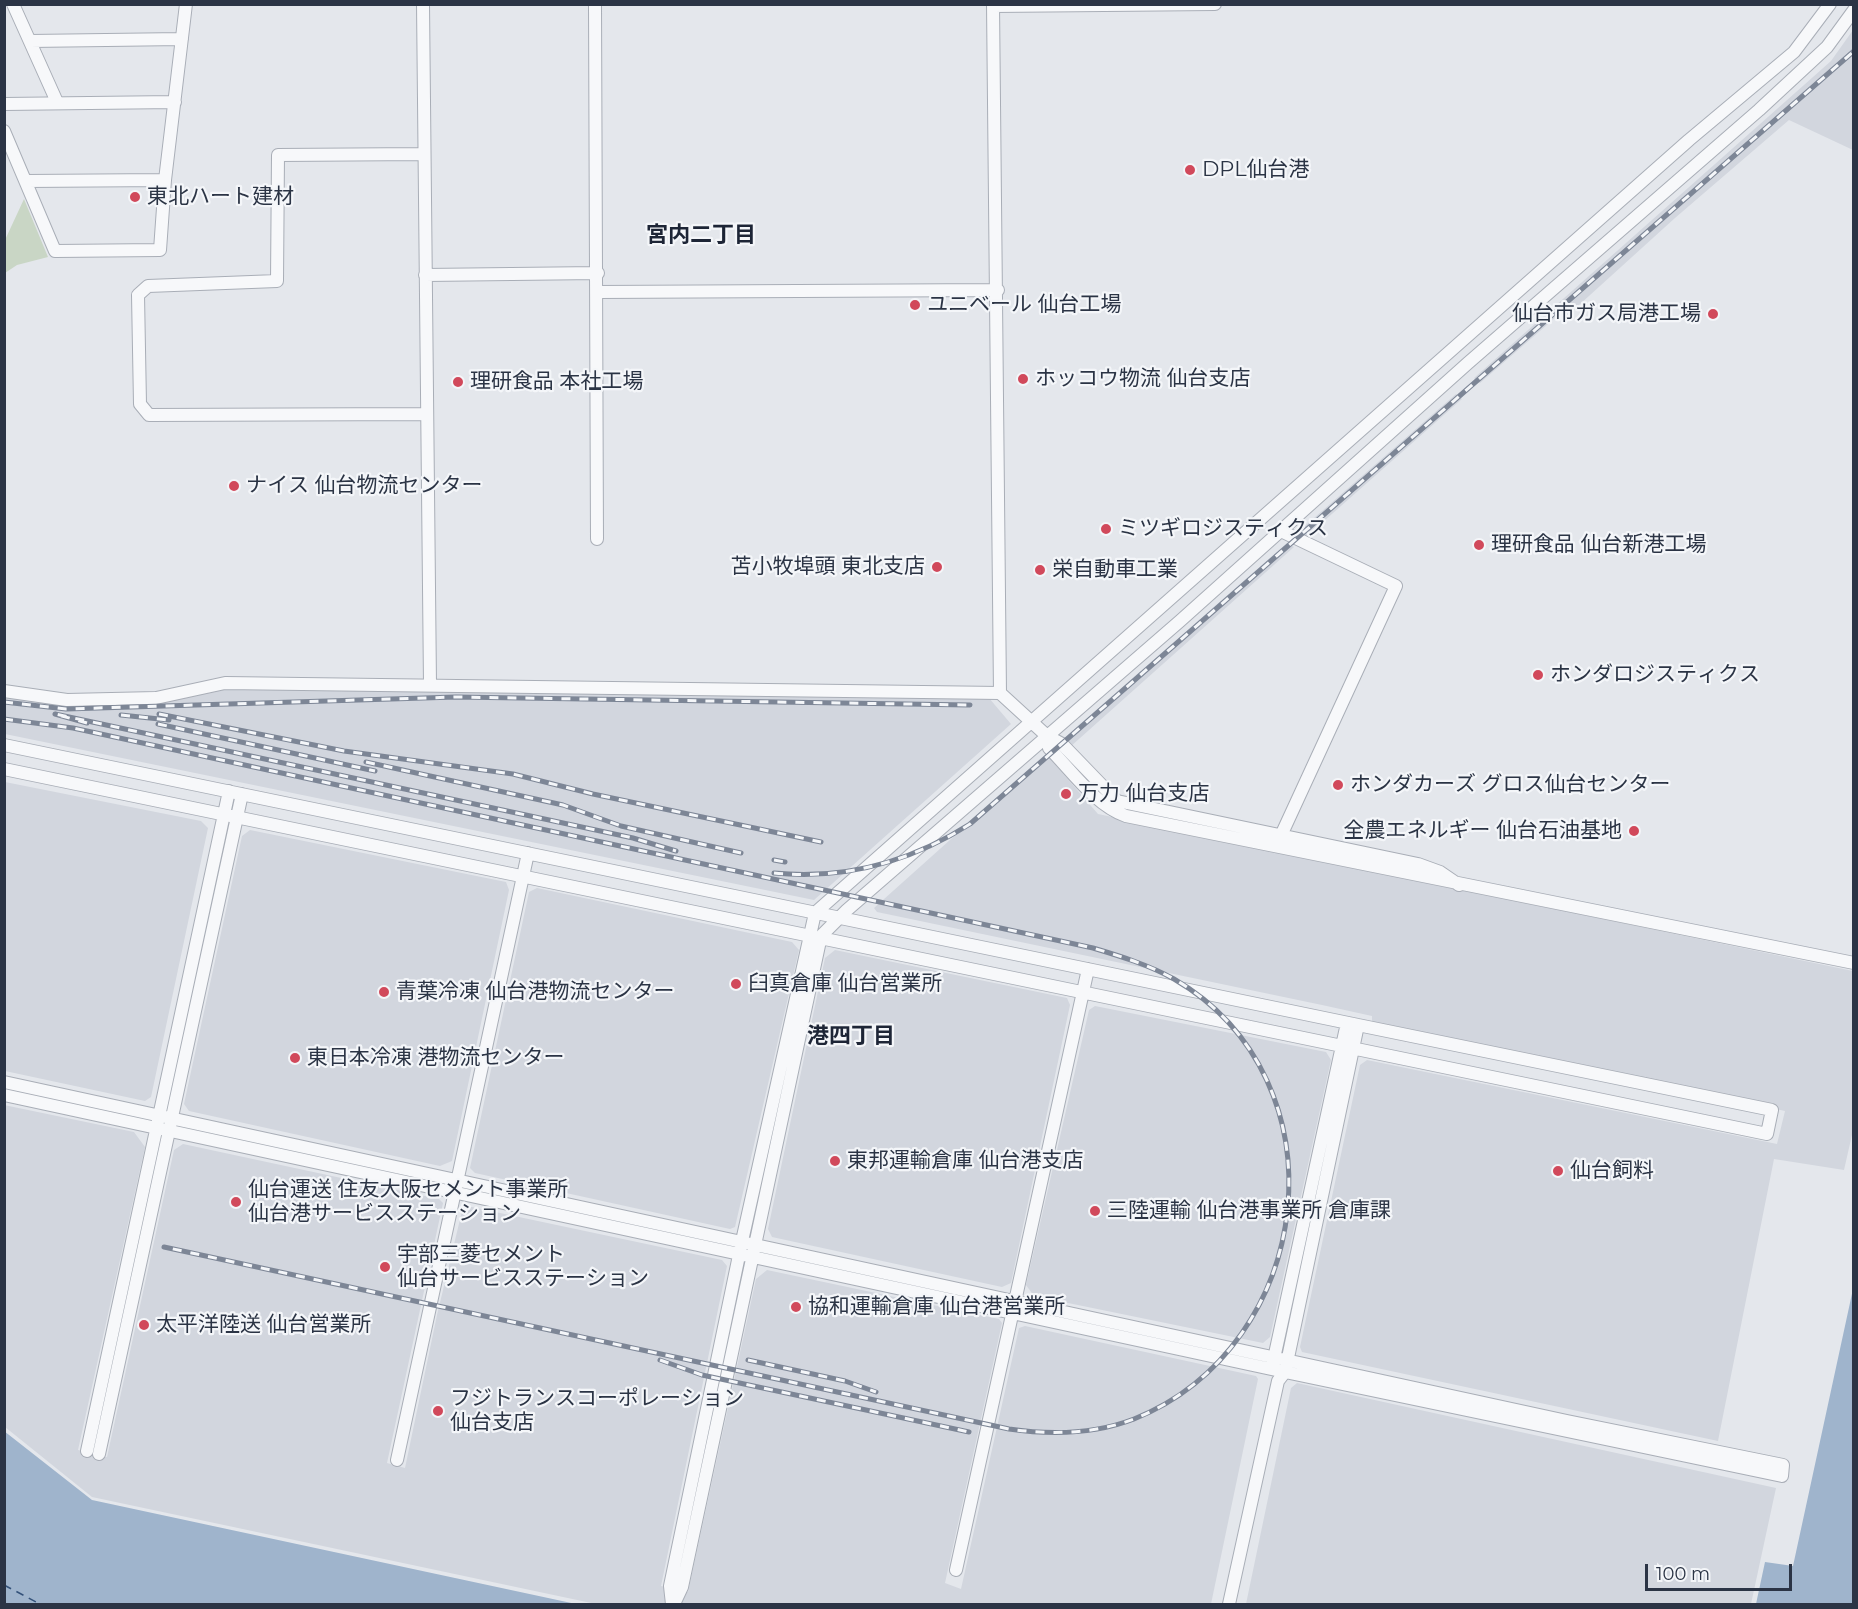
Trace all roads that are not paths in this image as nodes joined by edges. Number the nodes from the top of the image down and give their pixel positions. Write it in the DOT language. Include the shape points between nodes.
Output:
graph roads {
  1 [pos="13,4"];
  2 [pos="186,4"];
  3 [pos="423,4"];
  4 [pos="595,4"];
  5 [pos="1215,4"];
  6 [pos="1830,4"];
  7 [pos="993,5"];
  8 [pos="1854,10"];
  9 [pos="182,39"];
  10 [pos="30,41"];
  11 [pos="57,102"];
  12 [pos="175,102"];
  13 [pos="4,104"];
  14 [pos="4,131"];
  15 [pos="424,154"];
  16 [pos="165,180"];
  17 [pos="26,181"];
  18 [pos="598,273"];
  19 [pos="425,275"];
  20 [pos="998,290"];
  21 [pos="598,292"];
  22 [pos="1456,349"];
  23 [pos="1468,363"];
  24 [pos="427,414"];
  25 [pos="1281,531"];
  26 [pos="597,539"];
  27 [pos="430,684"];
  28 [pos="4,692"];
  29 [pos="1000,693"];
  30 [pos="1030,722"];
  31 [pos="1047,736"];
  32 [pos="4,745"];
  33 [pos="4,769"];
  34 [pos="229,791"];
  35 [pos="242,794"];
  36 [pos="224,813"];
  37 [pos="237,816"];
  38 [pos="1279,841"];
  39 [pos="528,853"];
  40 [pos="523,874"];
  41 [pos="816,913"];
  42 [pos="839,917"];
  43 [pos="815,935"];
  44 [pos="1854,963"];
  45 [pos="1088,969"];
  46 [pos="1083,990"];
  47 [pos="1352,1024"];
  48 [pos="1348,1045"];
  49 [pos="4,1082"];
  50 [pos="4,1095"];
  51 [pos="165,1123"];
  52 [pos="456,1187"];
  53 [pos="747,1249"];
  54 [pos="1013,1306"];
  55 [pos="1279,1368"];
  56 [pos="93,1452"];
  57 [pos="398,1460"];
  58 [pos="957,1570"];
  59 [pos="673,1605"];
  60 [pos="1229,1605"];
  1 -- 10 [label="street"];
  2 -- 9 [label="street"];
  3 -- 15 [label="street"];
  4 -- 18 [label="street"];
  5 -- 7 [label="street"];
  6 -- 22 [label="street" via="1794,52 1689,140"];
  7 -- 20 [label="street"];
  8 -- 23 [label="street" via="1827,47 1759,110"];
  9 -- 10 [label="street"];
  9 -- 12 [label="street"];
  10 -- 11 [label="street"];
  11 -- 12 [label="street"];
  11 -- 13 [label="street"];
  12 -- 16 [label="street"];
  14 -- 17 [label="street"];
  15 -- 19 [label="street"];
  15 -- 24 [label="street" via="278,155 277,281 148,286 138,295 140,404 149,416"];
  16 -- 17 [label="street"];
  16 -- 17 [label="street" via="160,250 55,251"];
  18 -- 19 [label="street"];
  18 -- 21 [label="street"];
  19 -- 24 [label="street"];
  20 -- 21 [label="street"];
  20 -- 29 [label="street"];
  21 -- 26 [label="street"];
  22 -- 23 [label="street"];
  22 -- 30 [label="street"];
  23 -- 25 [label="street"];
  24 -- 27 [label="street"];
  25 -- 31 [label="street"];
  25 -- 38 [label="street" via="1396,586"];
  27 -- 28 [label="street" via="225,683 156,698 104,700 46,699"];
  27 -- 29 [label="street"];
  29 -- 30 [label="street"];
  30 -- 31 [label="street"];
  30 -- 41 [label="street"];
  31 -- 38 [label="street" via="1062,744 1117,801"];
  31 -- 42 [label="street"];
  32 -- 34 [label="street"];
  33 -- 36 [label="street"];
  34 -- 35 [label="street"];
  34 -- 36 [label="street"];
  35 -- 37 [label="street"];
  35 -- 39 [label="street"];
  36 -- 37 [label="street"];
  36 -- 51 [label="street"];
  37 -- 40 [label="street"];
  37 -- 51 [label="street"];
  38 -- 44 [label="street" via="1459,885"];
  39 -- 40 [label="street"];
  39 -- 41 [label="street"];
  40 -- 43 [label="street"];
  40 -- 52 [label="street"];
  41 -- 42 [label="street"];
  41 -- 43 [label="street"];
  42 -- 43 [label="street"];
  42 -- 45 [label="street"];
  43 -- 46 [label="street"];
  43 -- 53 [label="street"];
  45 -- 46 [label="street"];
  45 -- 47 [label="street"];
  46 -- 48 [label="street"];
  46 -- 54 [label="street"];
  47 -- 48 [label="street"];
  47 -- 48 [label="street" via="1772,1110 1767,1134"];
  48 -- 55 [label="street"];
  49 -- 51 [label="street"];
  50 -- 51 [label="street"];
  51 -- 52 [label="street"];
  51 -- 56 [label="street"];
  52 -- 53 [label="street"];
  52 -- 57 [label="street"];
  53 -- 54 [label="street"];
  53 -- 59 [label="street" via="681,1587"];
  54 -- 55 [label="street"];
  54 -- 58 [label="street"];
  55 -- 55 [label="street" via="1783,1465 1782,1476"];
  55 -- 60 [label="street"];
}
